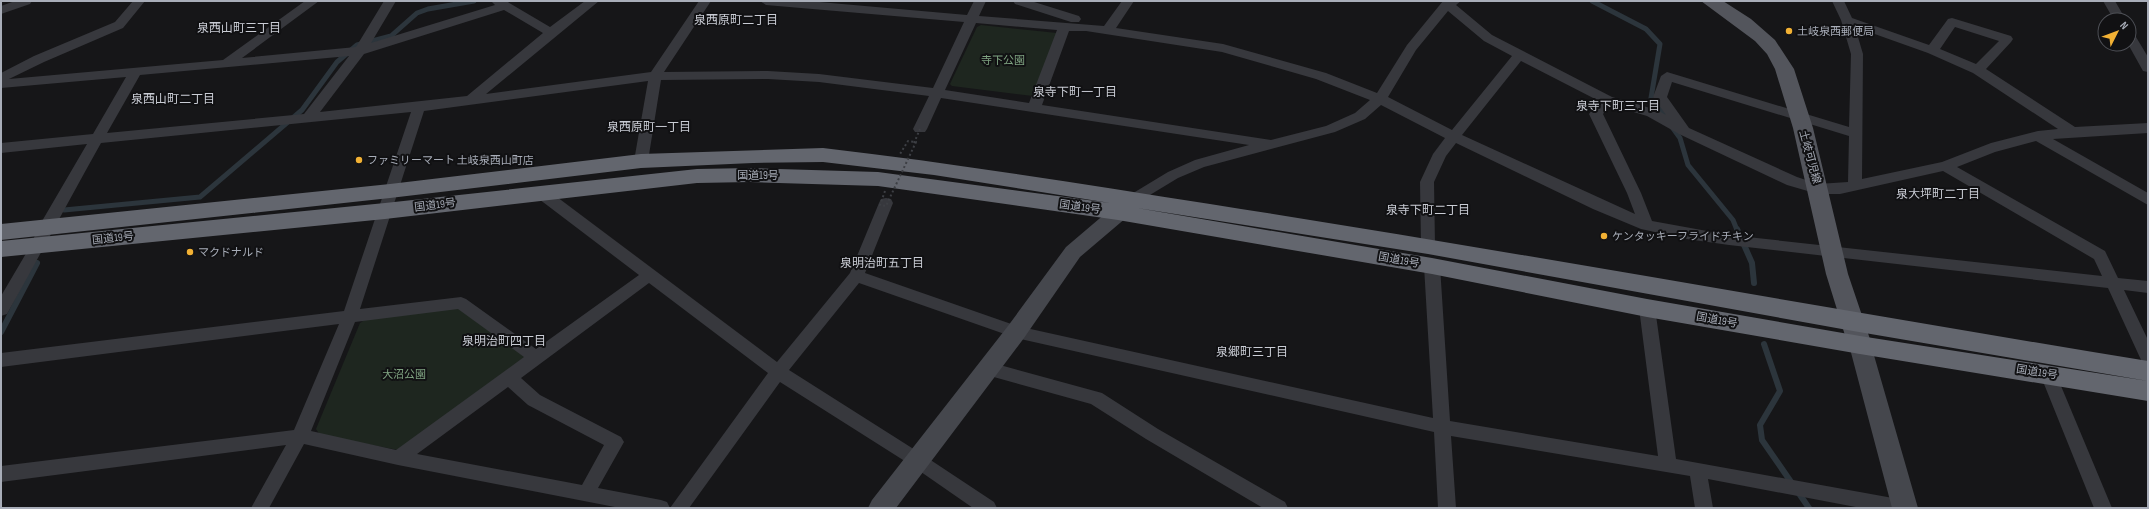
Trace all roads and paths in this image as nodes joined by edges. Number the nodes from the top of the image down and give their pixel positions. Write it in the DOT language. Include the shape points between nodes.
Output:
graph roads {
  1 [pos="26,1"];
  2 [pos="139,1"];
  3 [pos="313,1"];
  4 [pos="390,1"];
  5 [pos="593,1"];
  6 [pos="705,1"];
  7 [pos="766,1"];
  8 [pos="980,1"];
  9 [pos="1019,1"];
  10 [pos="1053,1"];
  11 [pos="1128,1"];
  12 [pos="1710,1"];
  13 [pos="1838,1"];
  14 [pos="2109,1"];
  15 [pos="782,2"];
  16 [pos="1451,3"];
  17 [pos="500,4"];
  18 [pos="1,10"];
  19 [pos="2115,12"];
  20 [pos="1075,19"];
  21 [pos="972,20"];
  22 [pos="1847,20"];
  23 [pos="1064,27"];
  24 [pos="1086,27"];
  25 [pos="1108,30"];
  26 [pos="551,33"];
  27 [pos="2137,49"];
  28 [pos="1932,50"];
  29 [pos="360,51"];
  30 [pos="1519,55"];
  31 [pos="228,62"];
  32 [pos="2148,68"];
  33 [pos="1978,70"];
  34 [pos="135,73"];
  35 [pos="655,76"];
  36 [pos="1,78"];
  37 [pos="1,84"];
  38 [pos="936,93"];
  39 [pos="472,99"];
  40 [pos="1380,99"];
  41 [pos="1607,100"];
  42 [pos="418,107"];
  43 [pos="1034,108"];
  44 [pos="1800,116"];
  45 [pos="308,118"];
  46 [pos="2148,128"];
  47 [pos="920,129"];
  48 [pos="1684,131"];
  49 [pos="2072,132"];
  50 [pos="1857,134"];
  51 [pos="2038,136"];
  52 [pos="1454,137"];
  53 [pos="97,138"];
  54 [pos="1270,144"];
  55 [pos="1,148"];
  56 [pos="900,154"];
  57 [pos="641,161"];
  58 [pos="1946,166"];
  59 [pos="1855,186"];
  60 [pos="1818,189"];
  61 [pos="540,192"];
  62 [pos="886,197"];
  63 [pos="2148,200"];
  64 [pos="388,201"];
  65 [pos="1126,206"];
  66 [pos="1646,224"];
  67 [pos="1,232"];
  68 [pos="42,236"];
  69 [pos="1,249"];
  70 [pos="1831,251"];
  71 [pos="1430,256"];
  72 [pos="648,276"];
  73 [pos="856,276"];
  74 [pos="2114,284"];
  75 [pos="2148,287"];
  76 [pos="1647,308"];
  77 [pos="1,310"];
  78 [pos="350,316"];
  79 [pos="1852,322"];
  80 [pos="1016,332"];
  81 [pos="1860,346"];
  82 [pos="2148,356"];
  83 [pos="536,357"];
  84 [pos="1,360"];
  85 [pos="988,369"];
  86 [pos="2148,371"];
  87 [pos="778,372"];
  88 [pos="2048,374"];
  89 [pos="509,377"];
  90 [pos="2148,392"];
  91 [pos="1443,427"];
  92 [pos="300,436"];
  93 [pos="398,458"];
  94 [pos="917,460"];
  95 [pos="1668,464"];
  96 [pos="1698,470"];
  97 [pos="1,474"];
  98 [pos="586,494"];
  99 [pos="260,508"];
  100 [pos="661,508"];
  101 [pos="679,508"];
  102 [pos="881,508"];
  103 [pos="988,508"];
  104 [pos="1279,508"];
  105 [pos="1447,508"];
  106 [pos="1704,508"];
  107 [pos="1905,508"];
  108 [pos="2103,508"];
  1 -- 18 [label="street"];
  2 -- 36 [label="street" via="119,25"];
  3 -- 31 [label="street"];
  4 -- 29 [label="street"];
  5 -- 26 [label="street"];
  6 -- 35 [label="street"];
  7 -- 15 [label="street"];
  8 -- 21 [label="street"];
  9 -- 20 [label="street"];
  10 -- 20 [label="street"];
  11 -- 25 [label="street"];
  12 -- 44 [label="main road, 土岐可児線" via="1741,22 1773,50 1783,66"];
  13 -- 22 [label="street"];
  14 -- 19 [label="street"];
  15 -- 21 [label="street"];
  16 -- 30 [label="street" via="1488,38"];
  16 -- 40 [label="street" via="1411,48"];
  17 -- 26 [label="street"];
  17 -- 29 [label="street"];
  20 -- 24 [label="street"];
  21 -- 23 [label="street"];
  21 -- 38 [label="street"];
  22 -- 28 [label="street"];
  22 -- 50 [label="street" via="1857,54"];
  23 -- 24 [label="street"];
  23 -- 43 [label="street"];
  24 -- 25 [label="street"];
  25 -- 40 [label="street" via="1223,48 1321,76"];
  26 -- 39 [label="street"];
  27 -- 32 [label="street"];
  28 -- 33 [label="street"];
  28 -- 33 [label="street" via="1952,22 2007,39"];
  29 -- 31 [label="street"];
  29 -- 45 [label="street"];
  30 -- 41 [label="street"];
  30 -- 52 [label="street"];
  31 -- 34 [label="street"];
  33 -- 49 [label="street"];
  34 -- 37 [label="street"];
  34 -- 53 [label="street"];
  35 -- 38 [label="street" via="768,75"];
  35 -- 39 [label="street"];
  35 -- 57 [label="street"];
  38 -- 43 [label="street"];
  38 -- 47 [label="street"];
  39 -- 42 [label="street"];
  40 -- 52 [label="street"];
  40 -- 54 [label="street" via="1360,116 1330,129"];
  41 -- 48 [label="street" via="1652,113"];
  41 -- 66 [label="street" via="1596,114"];
  42 -- 45 [label="street"];
  42 -- 64 [label="street"];
  43 -- 54 [label="street"];
  44 -- 48 [label="street" via="1667,76 1660,97"];
  44 -- 50 [label="street"];
  44 -- 60 [label="main road, 土岐可児線"];
  45 -- 53 [label="street"];
  46 -- 49 [label="street"];
  47 -- 62 [label="path, bridge"];
  48 -- 60 [label="street" via="1792,181"];
  49 -- 51 [label="street"];
  50 -- 59 [label="street"];
  51 -- 58 [label="street" via="1991,148"];
  51 -- 63 [label="street"];
  52 -- 66 [label="street" via="1598,205"];
  52 -- 71 [label="street" via="1440,154 1428,182"];
  53 -- 55 [label="street"];
  53 -- 68 [label="street"];
  54 -- 65 [label="street" via="1200,163 1173,175"];
  56 -- 62 [label="path, bridge" via="908,141 916,142 886,206 880,206"];
  57 -- 64 [label="highway, 国道19号"];
  57 -- 65 [label="highway, 国道19号" via="822,155 934,168"];
  58 -- 59 [label="street"];
  58 -- 74 [label="street" via="2100,255"];
  59 -- 60 [label="street"];
  60 -- 70 [label="main road, 土岐可児線"];
  61 -- 64 [label="highway, 国道19号"];
  61 -- 65 [label="highway, 国道19号" via="697,176 825,176 878,179"];
  61 -- 72 [label="street"];
  62 -- 73 [label="street"];
  64 -- 68 [label="highway, 国道19号"];
  64 -- 78 [label="street"];
  65 -- 71 [label="highway, 国道19号"];
  65 -- 80 [label="street" via="1073,252"];
  66 -- 70 [label="street" via="1687,234"];
  67 -- 68 [label="highway, 国道19号"];
  68 -- 69 [label="highway, 国道19号"];
  68 -- 77 [label="street"];
  70 -- 74 [label="street"];
  70 -- 79 [label="main road, 土岐可児線"];
  71 -- 76 [label="highway, 国道19号"];
  71 -- 79 [label="highway, 国道19号"];
  71 -- 91 [label="street"];
  72 -- 83 [label="street"];
  72 -- 87 [label="street"];
  73 -- 80 [label="street"];
  73 -- 87 [label="street"];
  74 -- 75 [label="street"];
  74 -- 82 [label="street"];
  76 -- 81 [label="highway, 国道19号"];
  76 -- 95 [label="street"];
  78 -- 83 [label="street" via="462,303"];
  78 -- 84 [label="street"];
  78 -- 92 [label="street"];
  79 -- 81 [label="main road, 土岐可児線"];
  79 -- 86 [label="highway, 国道19号"];
  80 -- 85 [label="street"];
  80 -- 91 [label="street"];
  81 -- 88 [label="highway, 国道19号"];
  81 -- 107 [label="street"];
  83 -- 89 [label="street"];
  85 -- 94 [label="street"];
  85 -- 104 [label="street" via="1096,398 1152,434"];
  87 -- 94 [label="street"];
  87 -- 101 [label="street"];
  88 -- 90 [label="highway, 国道19号"];
  88 -- 108 [label="street"];
  89 -- 93 [label="street"];
  89 -- 98 [label="street" via="534,400 615,442"];
  91 -- 95 [label="street"];
  91 -- 105 [label="street"];
  92 -- 93 [label="street"];
  92 -- 97 [label="street"];
  92 -- 99 [label="street"];
  93 -- 98 [label="street"];
  94 -- 102 [label="street"];
  94 -- 103 [label="street"];
  95 -- 96 [label="street"];
  96 -- 106 [label="street"];
  96 -- 107 [label="street"];
  98 -- 100 [label="street"];
}
